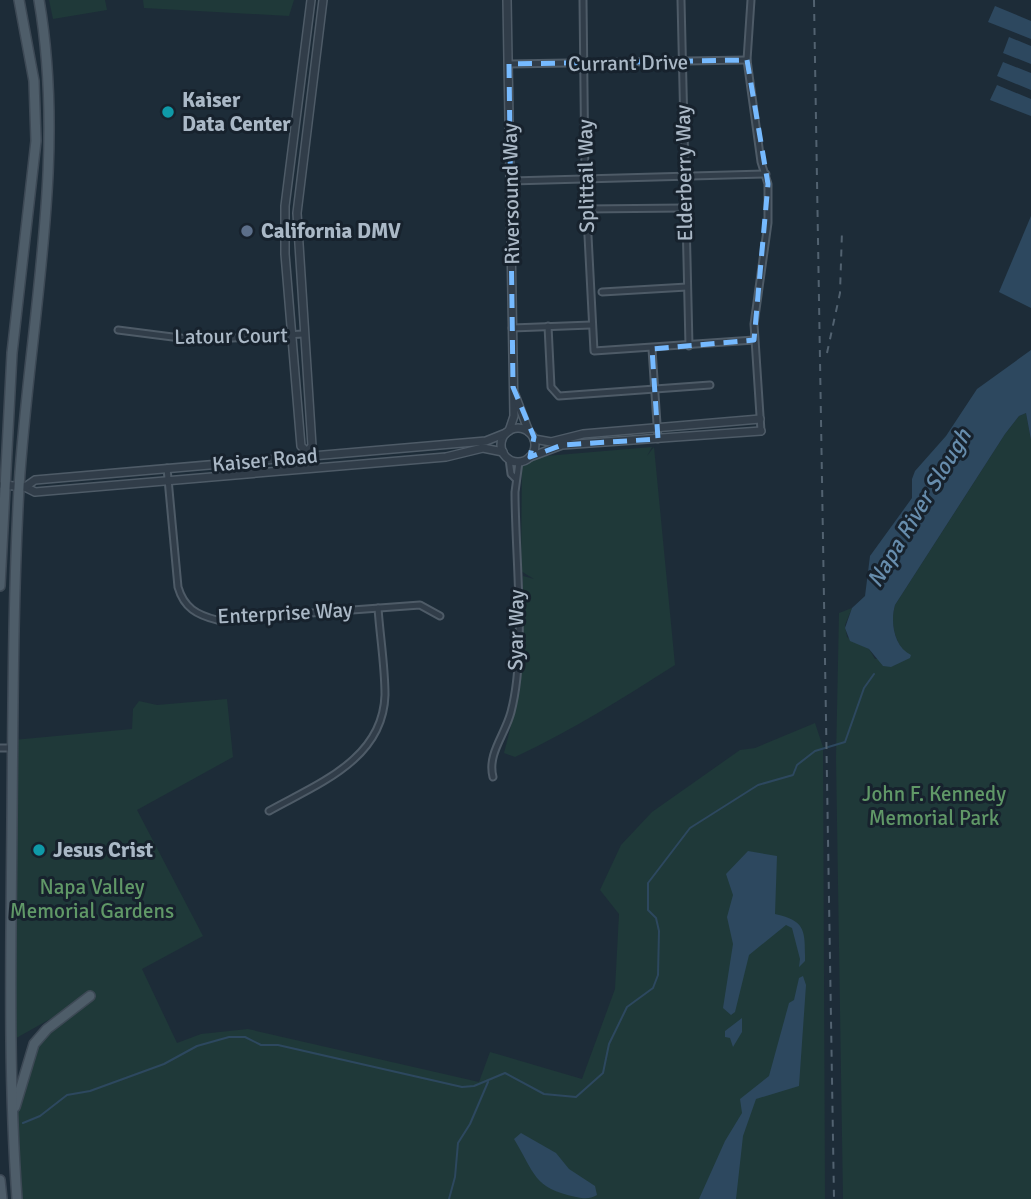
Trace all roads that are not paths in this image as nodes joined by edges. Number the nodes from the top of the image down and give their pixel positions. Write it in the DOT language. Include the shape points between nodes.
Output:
graph roads {
  1 [pos="19,0"];
  2 [pos="38,0"];
  3 [pos="311,0"];
  4 [pos="323,0"];
  5 [pos="507,0"];
  6 [pos="583,0"];
  7 [pos="681,0"];
  8 [pos="751,0"];
  9 [pos="309,32"];
  10 [pos="321,32"];
  11 [pos="747,60"];
  12 [pos="682,63"];
  13 [pos="509,64"];
  14 [pos="584,64"];
  15 [pos="766,174"];
  16 [pos="684,176"];
  17 [pos="585,178"];
  18 [pos="511,181"];
  19 [pos="684,208"];
  20 [pos="586,209"];
  21 [pos="687,288"];
  22 [pos="602,292"];
  23 [pos="591,325"];
  24 [pos="548,326"];
  25 [pos="512,328"];
  26 [pos="118,330"];
  27 [pos="303,334"];
  28 [pos="291,335"];
  29 [pos="754,340"];
  30 [pos="689,346"];
  31 [pos="652,349"];
  32 [pos="710,386"];
  33 [pos="513,387"];
  34 [pos="653,390"];
  35 [pos="760,419"];
  36 [pos="657,426"];
  37 [pos="761,431"];
  38 [pos="508,432"];
  39 [pos="532,435"];
  40 [pos="658,439"];
  41 [pos="503,452"];
  42 [pos="307,454"];
  43 [pos="530,457"];
  44 [pos="509,459"];
  45 [pos="519,462"];
  46 [pos="167,468"];
  47 [pos="308,468"];
  48 [pos="516,479"];
  49 [pos="169,482"];
  50 [pos="3,485"];
  51 [pos="22,486"];
  52 [pos="0,586"];
  53 [pos="378,608"];
  54 [pos="440,616"];
  55 [pos="0,748"];
  56 [pos="13,748"];
  57 [pos="493,777"];
  58 [pos="269,811"];
  59 [pos="90,996"];
  60 [pos="12,1119"];
  61 [pos="0,1180"];
  62 [pos="16,1198"];
  63 [pos="2,1199"];
  1 -- 50 [label="main road" via="34,80 36,141 12,353"];
  2 -- 51 [label="main road" via="49,78 50,174"];
  3 -- 9 [label="street"];
  4 -- 10 [label="street"];
  5 -- 13 [label="street, Riversound Way"];
  6 -- 14 [label="street, Splittail Way"];
  7 -- 12 [label="street, Elderberry Way"];
  8 -- 11 [label="street"];
  9 -- 10 [label="street"];
  9 -- 28 [label="street" via="286,196"];
  10 -- 27 [label="street" via="298,188"];
  11 -- 12 [label="street, Currant Drive"];
  11 -- 15 [label="street"];
  12 -- 14 [label="street, Currant Drive"];
  12 -- 16 [label="street, Elderberry Way"];
  13 -- 14 [label="street, Currant Drive"];
  13 -- 18 [label="street, Riversound Way"];
  14 -- 17 [label="street, Splittail Way"];
  15 -- 16 [label="street"];
  15 -- 29 [label="street" via="768,223 757,284"];
  16 -- 17 [label="street"];
  16 -- 19 [label="street, Elderberry Way"];
  17 -- 18 [label="street"];
  17 -- 20 [label="street, Splittail Way"];
  18 -- 25 [label="street, Riversound Way"];
  19 -- 20 [label="street"];
  19 -- 21 [label="street, Elderberry Way"];
  20 -- 23 [label="street, Splittail Way"];
  21 -- 22 [label="street"];
  21 -- 30 [label="street, Elderberry Way"];
  23 -- 24 [label="street"];
  23 -- 31 [label="street, Splittail Way" via="594,351"];
  24 -- 25 [label="street"];
  24 -- 34 [label="street" via="551,387 559,396"];
  25 -- 33 [label="street, Riversound Way"];
  26 -- 28 [label="street, Latour Court" via="195,340"];
  27 -- 28 [label="street, Latour Court"];
  27 -- 42 [label="street" via="312,446"];
  28 -- 42 [label="street" via="301,446"];
  29 -- 30 [label="street"];
  29 -- 35 [label="street"];
  30 -- 31 [label="street"];
  31 -- 34 [label="street"];
  32 -- 34 [label="street"];
  33 -- 38 [label="street, Riversound Way" via="514,416"];
  33 -- 39 [label="street, Riversound Way"];
  34 -- 36 [label="street"];
  35 -- 36 [label="street"];
  35 -- 37 [label="street"];
  36 -- 39 [label="street" via="551,442"];
  36 -- 40 [label="street"];
  37 -- 40 [label="street"];
  38 -- 39 [label="street" via="519,428"];
  38 -- 41 [label="street"];
  38 -- 42 [label="street, Kaiser Road" via="486,441"];
  39 -- 43 [label="street"];
  40 -- 43 [label="street" via="562,446"];
  41 -- 44 [label="street"];
  41 -- 47 [label="street, Kaiser Road" via="482,448 446,457"];
  42 -- 46 [label="street, Kaiser Road"];
  42 -- 47 [label="street"];
  43 -- 45 [label="street"];
  44 -- 45 [label="street"];
  44 -- 48 [label="street, Syar Way"];
  45 -- 48 [label="street, Syar Way"];
  46 -- 49 [label="street, Enterprise Way"];
  46 -- 51 [label="street, Kaiser Road" via="34,480"];
  47 -- 49 [label="street, Kaiser Road"];
  48 -- 57 [label="street, Syar Way" via="517,669 512,710 491,759"];
  49 -- 51 [label="street, Kaiser Road" via="35,492"];
  49 -- 53 [label="street, Enterprise Way" via="178,587 184,602 199,615 217,620"];
  50 -- 51 [label="street, Kaiser Road"];
  50 -- 52 [label="main road"];
  51 -- 56 [label="main road"];
  53 -- 54 [label="street, Enterprise Way" via="420,605"];
  53 -- 58 [label="street" via="385,695 373,737 345,768"];
  55 -- 56 [label="street"];
  56 -- 60 [label="main road"];
  59 -- 60 [label="main road" via="34,1044"];
  60 -- 62 [label="main road"];
  61 -- 63 [label="main road"];
}
